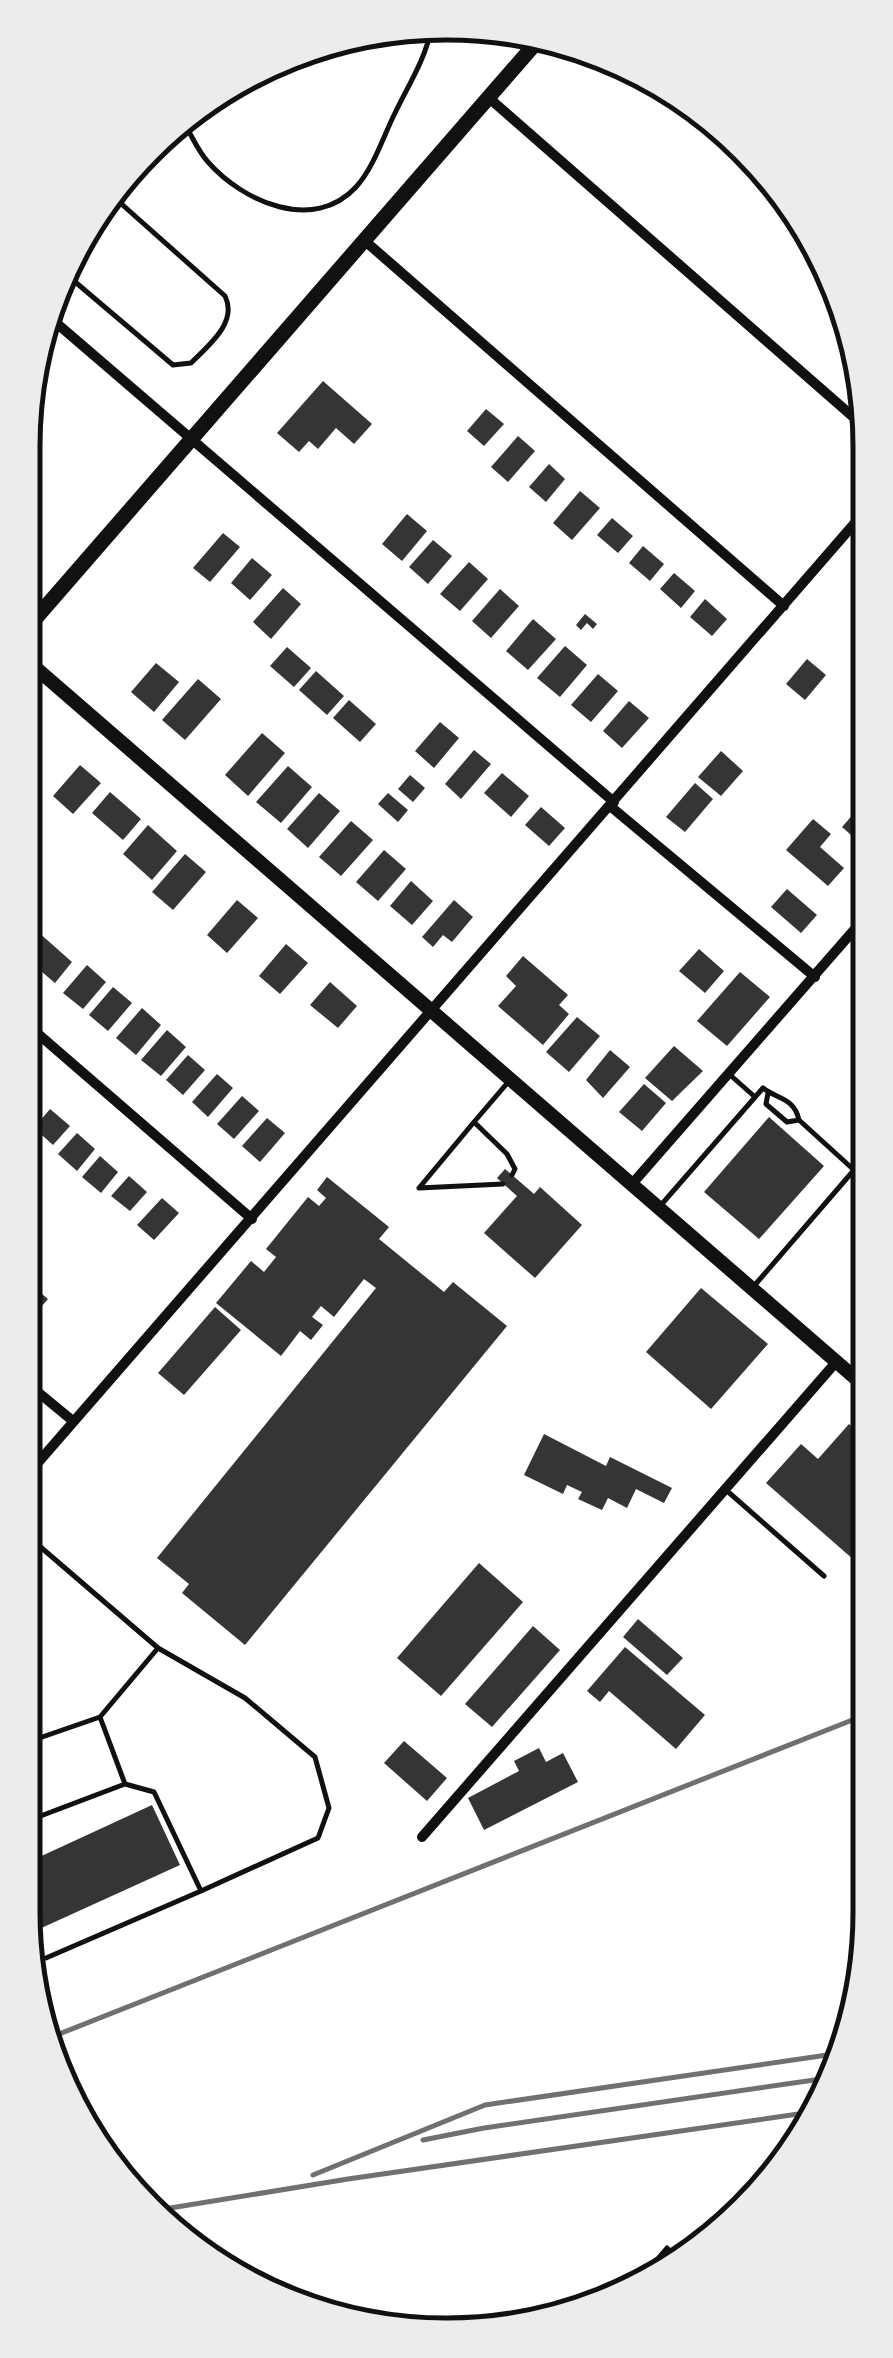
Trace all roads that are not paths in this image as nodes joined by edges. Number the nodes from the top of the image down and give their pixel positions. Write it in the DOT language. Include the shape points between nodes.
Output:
graph roads {
  1 [pos="428,41"];
  2 [pos="531,49"];
  3 [pos="488,98"];
  4 [pos="188,133"];
  5 [pos="121,203"];
  6 [pos="366,241"];
  7 [pos="75,282"];
  8 [pos="59,325"];
  9 [pos="852,416"];
  10 [pos="193,440"];
  11 [pos="853,525"];
  12 [pos="784,606"];
  13 [pos="40,614"];
  14 [pos="40,672"];
  15 [pos="612,804"];
  16 [pos="853,932"];
  17 [pos="815,977"];
  18 [pos="433,1010"];
  19 [pos="40,1036"];
  20 [pos="730,1074"];
  21 [pos="511,1078"];
  22 [pos="768,1093"];
  23 [pos="755,1097"];
  24 [pos="799,1120"];
  25 [pos="474,1122"];
  26 [pos="853,1169"];
  27 [pos="853,1171"];
  28 [pos="512,1175"];
  29 [pos="503,1184"];
  30 [pos="632,1184"];
  31 [pos="659,1207"];
  32 [pos="252,1219"];
  33 [pos="752,1288"];
  34 [pos="837,1361"];
  35 [pos="853,1376"];
  36 [pos="40,1393"];
  37 [pos="73,1421"];
  38 [pos="40,1460"];
  39 [pos="724,1488"];
  40 [pos="40,1547"];
  41 [pos="824,1576"];
  42 [pos="158,1648"];
  43 [pos="100,1717"];
  44 [pos="40,1738"];
  45 [pos="125,1784"];
  46 [pos="40,1816"];
  47 [pos="422,1836"];
  48 [pos="200,1891"];
  49 [pos="46,1958"];
  1 -- 4 [label="lane" via="367,170 330,205 289,209 246,192 208,162"];
  2 -- 3 [label="main road"];
  3 -- 6 [label="main road"];
  3 -- 9 [label="street"];
  5 -- 7 [label="lane" via="225,296 228,320 191,362 173,365"];
  6 -- 10 [label="main road"];
  6 -- 12 [label="street"];
  8 -- 10 [label="street"];
  10 -- 13 [label="main road"];
  10 -- 15 [label="street"];
  11 -- 12 [label="street"];
  12 -- 15 [label="street"];
  14 -- 18 [label="street"];
  15 -- 17 [label="street"];
  15 -- 18 [label="street"];
  16 -- 17 [label="street"];
  17 -- 20 [label="street"];
  18 -- 21 [label="street"];
  18 -- 32 [label="street"];
  19 -- 32 [label="street"];
  20 -- 23 [label="lane"];
  20 -- 30 [label="street"];
  21 -- 25 [label="lane"];
  21 -- 30 [label="street"];
  22 -- 23 [label="lane" via="763,1088"];
  22 -- 24 [label="lane" via="797,1110"];
  22 -- 24 [label="lane" via="766,1104 788,1122"];
  23 -- 31 [label="lane"];
  24 -- 26 [label="lane"];
  25 -- 28 [label="lane" via="507,1154"];
  25 -- 29 [label="lane" via="419,1188"];
  27 -- 33 [label="lane"];
  30 -- 31 [label="street"];
  31 -- 33 [label="street"];
  32 -- 37 [label="street"];
  33 -- 34 [label="street"];
  34 -- 35 [label="street"];
  34 -- 39 [label="street"];
  36 -- 37 [label="street"];
  37 -- 38 [label="street"];
  39 -- 41 [label="lane"];
  39 -- 47 [label="street"];
  40 -- 42 [label="lane"];
  42 -- 43 [label="lane"];
  42 -- 48 [label="lane" via="246,1698 315,1756 329,1808 318,1838"];
  43 -- 44 [label="lane"];
  43 -- 45 [label="lane"];
  45 -- 46 [label="lane"];
  45 -- 48 [label="lane" via="154,1792"];
  48 -- 49 [label="lane"];
}
